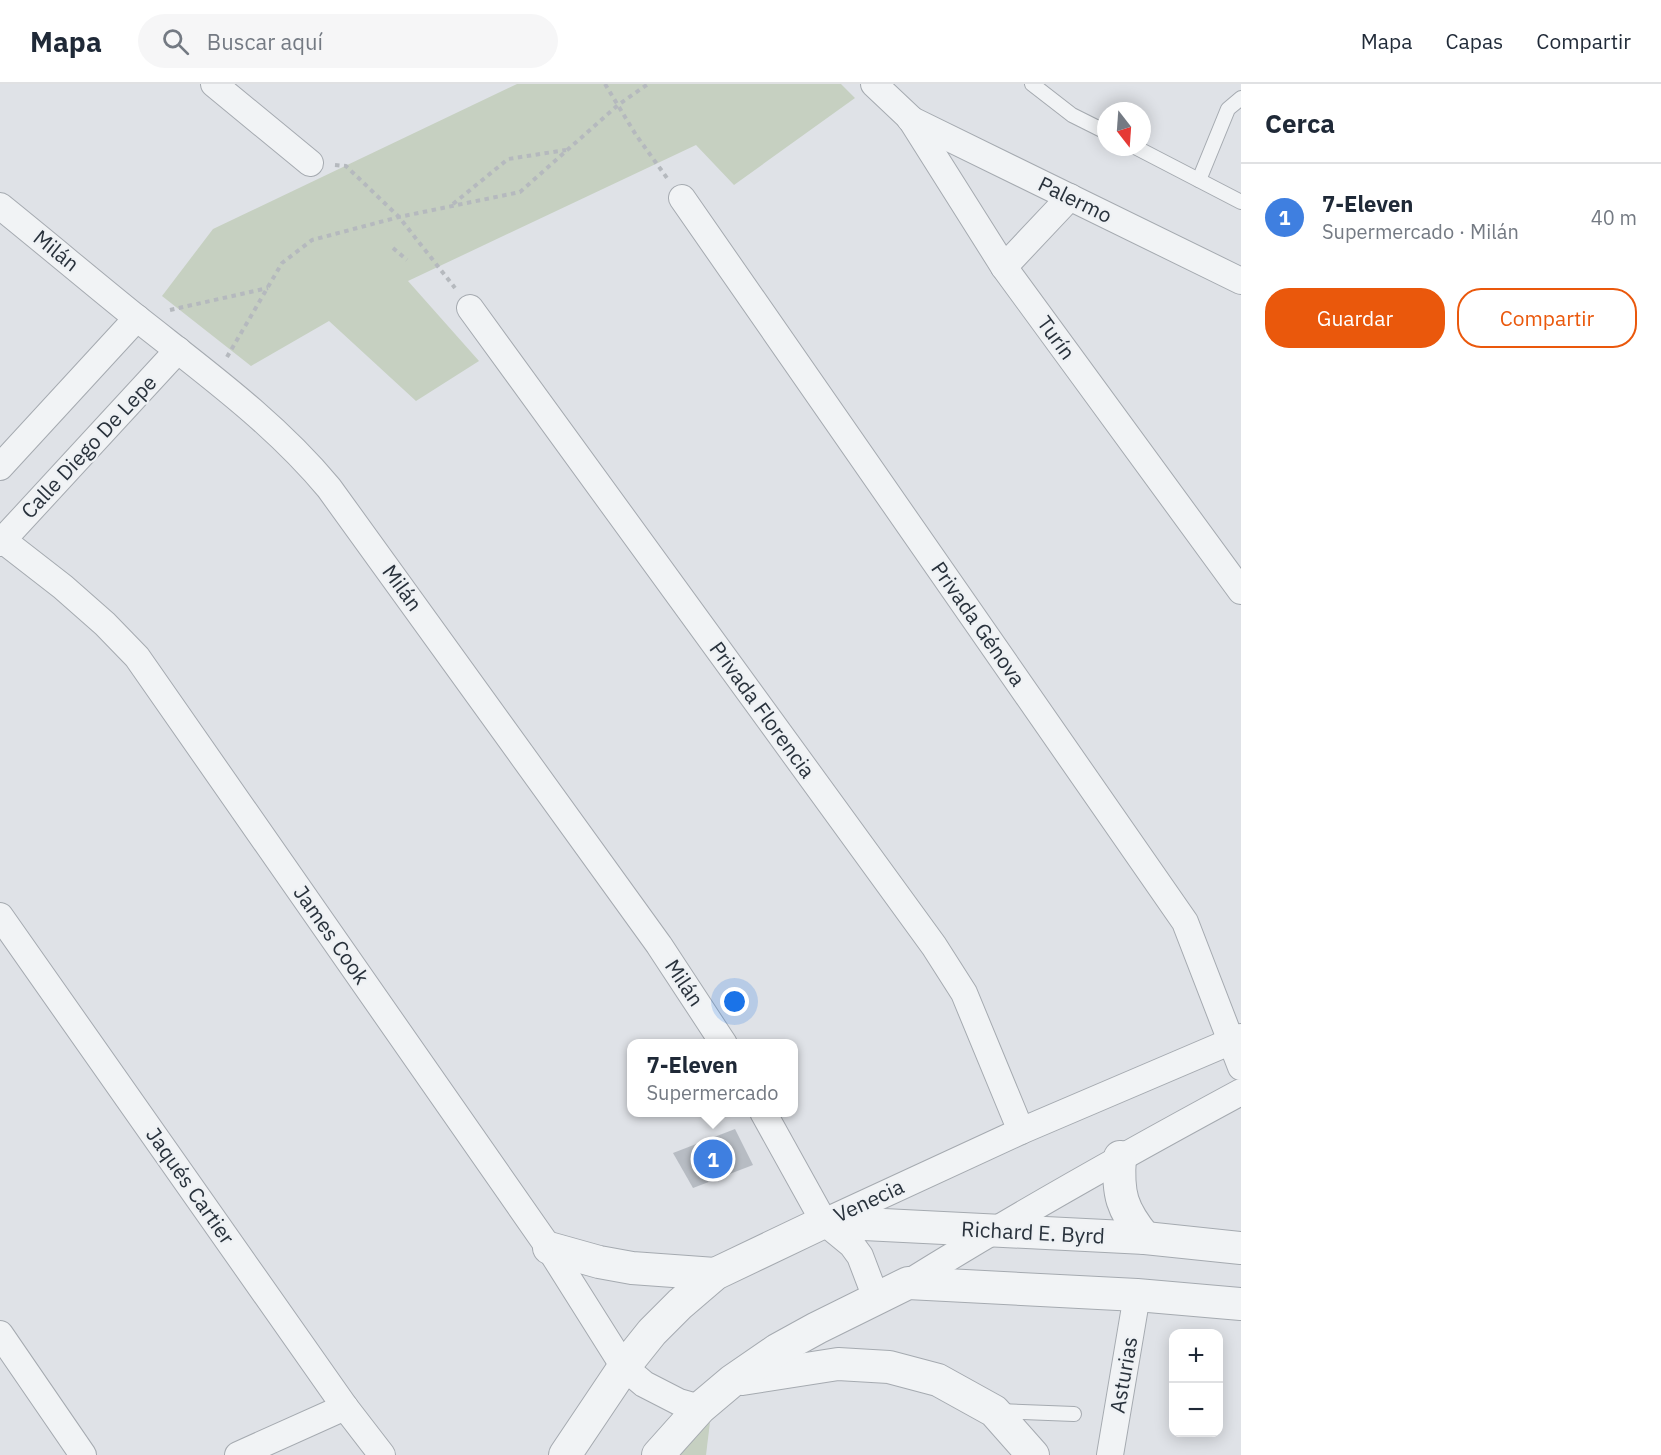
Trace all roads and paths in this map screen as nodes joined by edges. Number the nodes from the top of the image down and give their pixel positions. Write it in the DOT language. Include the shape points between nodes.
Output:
graph roads {
  1 [pos="214,84"];
  2 [pos="605,84"];
  3 [pos="648,84"];
  4 [pos="874,84"];
  5 [pos="1032,84"];
  6 [pos="1241,98"];
  7 [pos="618,105"];
  8 [pos="910,118"];
  9 [pos="1097,128"];
  10 [pos="567,150"];
  11 [pos="1151,155"];
  12 [pos="310,163"];
  13 [pos="1199,180"];
  14 [pos="1070,197"];
  15 [pos="682,198"];
  16 [pos="1241,202"];
  17 [pos="0,206"];
  18 [pos="450,206"];
  19 [pos="399,217"];
  20 [pos="393,248"];
  21 [pos="407,260"];
  22 [pos="1004,267"];
  23 [pos="1241,281"];
  24 [pos="268,288"];
  25 [pos="470,308"];
  26 [pos="137,318"];
  27 [pos="178,350"];
  28 [pos="215,378"];
  29 [pos="0,467"];
  30 [pos="1,541"];
  31 [pos="1241,591"];
  32 [pos="0,916"];
  33 [pos="721,1039"];
  34 [pos="1236,1039"];
  35 [pos="1241,1066"];
  36 [pos="1241,1092"];
  37 [pos="766,1117"];
  38 [pos="1021,1131"];
  39 [pos="1120,1157"];
  40 [pos="824,1222"];
  41 [pos="991,1231"];
  42 [pos="1145,1238"];
  43 [pos="549,1248"];
  44 [pos="1241,1248"];
  45 [pos="715,1274"];
  46 [pos="908,1283"];
  47 [pos="1137,1295"];
  48 [pos="876,1298"];
  49 [pos="1241,1304"];
  50 [pos="0,1334"];
  51 [pos="624,1367"];
  52 [pos="732,1381"];
  53 [pos="345,1407"];
  54 [pos="700,1408"];
  55 [pos="994,1411"];
  56 [pos="1074,1414"];
  57 [pos="82,1455"];
  58 [pos="238,1455"];
  59 [pos="382,1455"];
  60 [pos="566,1455"];
  61 [pos="658,1455"];
  62 [pos="1033,1455"];
  63 [pos="1110,1455"];
  1 -- 12 [label="street"];
  2 -- 7 [label="path"];
  3 -- 7 [label="path"];
  4 -- 8 [label="street, Turín"];
  5 -- 9 [label="lane" via="1072,115"];
  6 -- 13 [label="lane" via="1228,109"];
  7 -- 10 [label="path"];
  7 -- 15 [label="path"];
  8 -- 14 [label="street, Palermo"];
  8 -- 22 [label="street, Turín"];
  10 -- 18 [label="path" via="508,159"];
  10 -- 18 [label="path" via="520,192"];
  11 -- 13 [label="lane"];
  12 -- 19 [label="path" via="346,166"];
  13 -- 16 [label="lane"];
  14 -- 22 [label="street"];
  14 -- 23 [label="street, Palermo"];
  15 -- 34 [label="street, Privada Génova" via="1185,922"];
  17 -- 26 [label="street, Milán"];
  18 -- 19 [label="path"];
  19 -- 24 [label="path" via="312,240 282,263"];
  19 -- 25 [label="path"];
  20 -- 21 [label="path"];
  22 -- 31 [label="street, Turín"];
  24 -- 26 [label="path"];
  24 -- 28 [label="path"];
  25 -- 38 [label="street, Privada Florencia" via="934,946 964,993"];
  26 -- 27 [label="street, Milán"];
  26 -- 29 [label="street"];
  27 -- 28 [label="street, Milán"];
  27 -- 30 [label="street, Calle Diego De Lepe"];
  28 -- 33 [label="street, Milán" via="287,442 329,488 658,945"];
  30 -- 43 [label="street, James Cook" via="63,586 137,657"];
  32 -- 53 [label="street, Jaqués Cartier"];
  34 -- 35 [label="street, Privada Génova"];
  34 -- 38 [label="street, Venecia"];
  36 -- 39 [label="street"];
  37 -- 40 [label="street"];
  38 -- 40 [label="street, Venecia"];
  39 -- 41 [label="street"];
  39 -- 42 [label="street" via="1121,1198 1129,1218"];
  40 -- 41 [label="street, Richard E. Byrd"];
  40 -- 45 [label="street, Venecia"];
  40 -- 48 [label="street" via="860,1256"];
  41 -- 42 [label="street, Richard E. Byrd"];
  41 -- 46 [label="street"];
  42 -- 44 [label="street, Richard E. Byrd"];
  43 -- 45 [label="street" via="632,1268"];
  43 -- 51 [label="street, James Cook"];
  45 -- 51 [label="street, Venecia" via="652,1332"];
  46 -- 47 [label="street"];
  46 -- 48 [label="street"];
  47 -- 49 [label="street"];
  47 -- 63 [label="street, Asturias"];
  48 -- 52 [label="street" via="777,1350"];
  50 -- 57 [label="street"];
  51 -- 54 [label="street, James Cook" via="645,1384"];
  51 -- 60 [label="street, Venecia"];
  52 -- 54 [label="street"];
  52 -- 55 [label="street" via="838,1364 889,1367 938,1380"];
  53 -- 58 [label="street"];
  53 -- 59 [label="street, Jaqués Cartier"];
  54 -- 61 [label="street"];
  55 -- 56 [label="lane"];
  55 -- 62 [label="street"];
}
